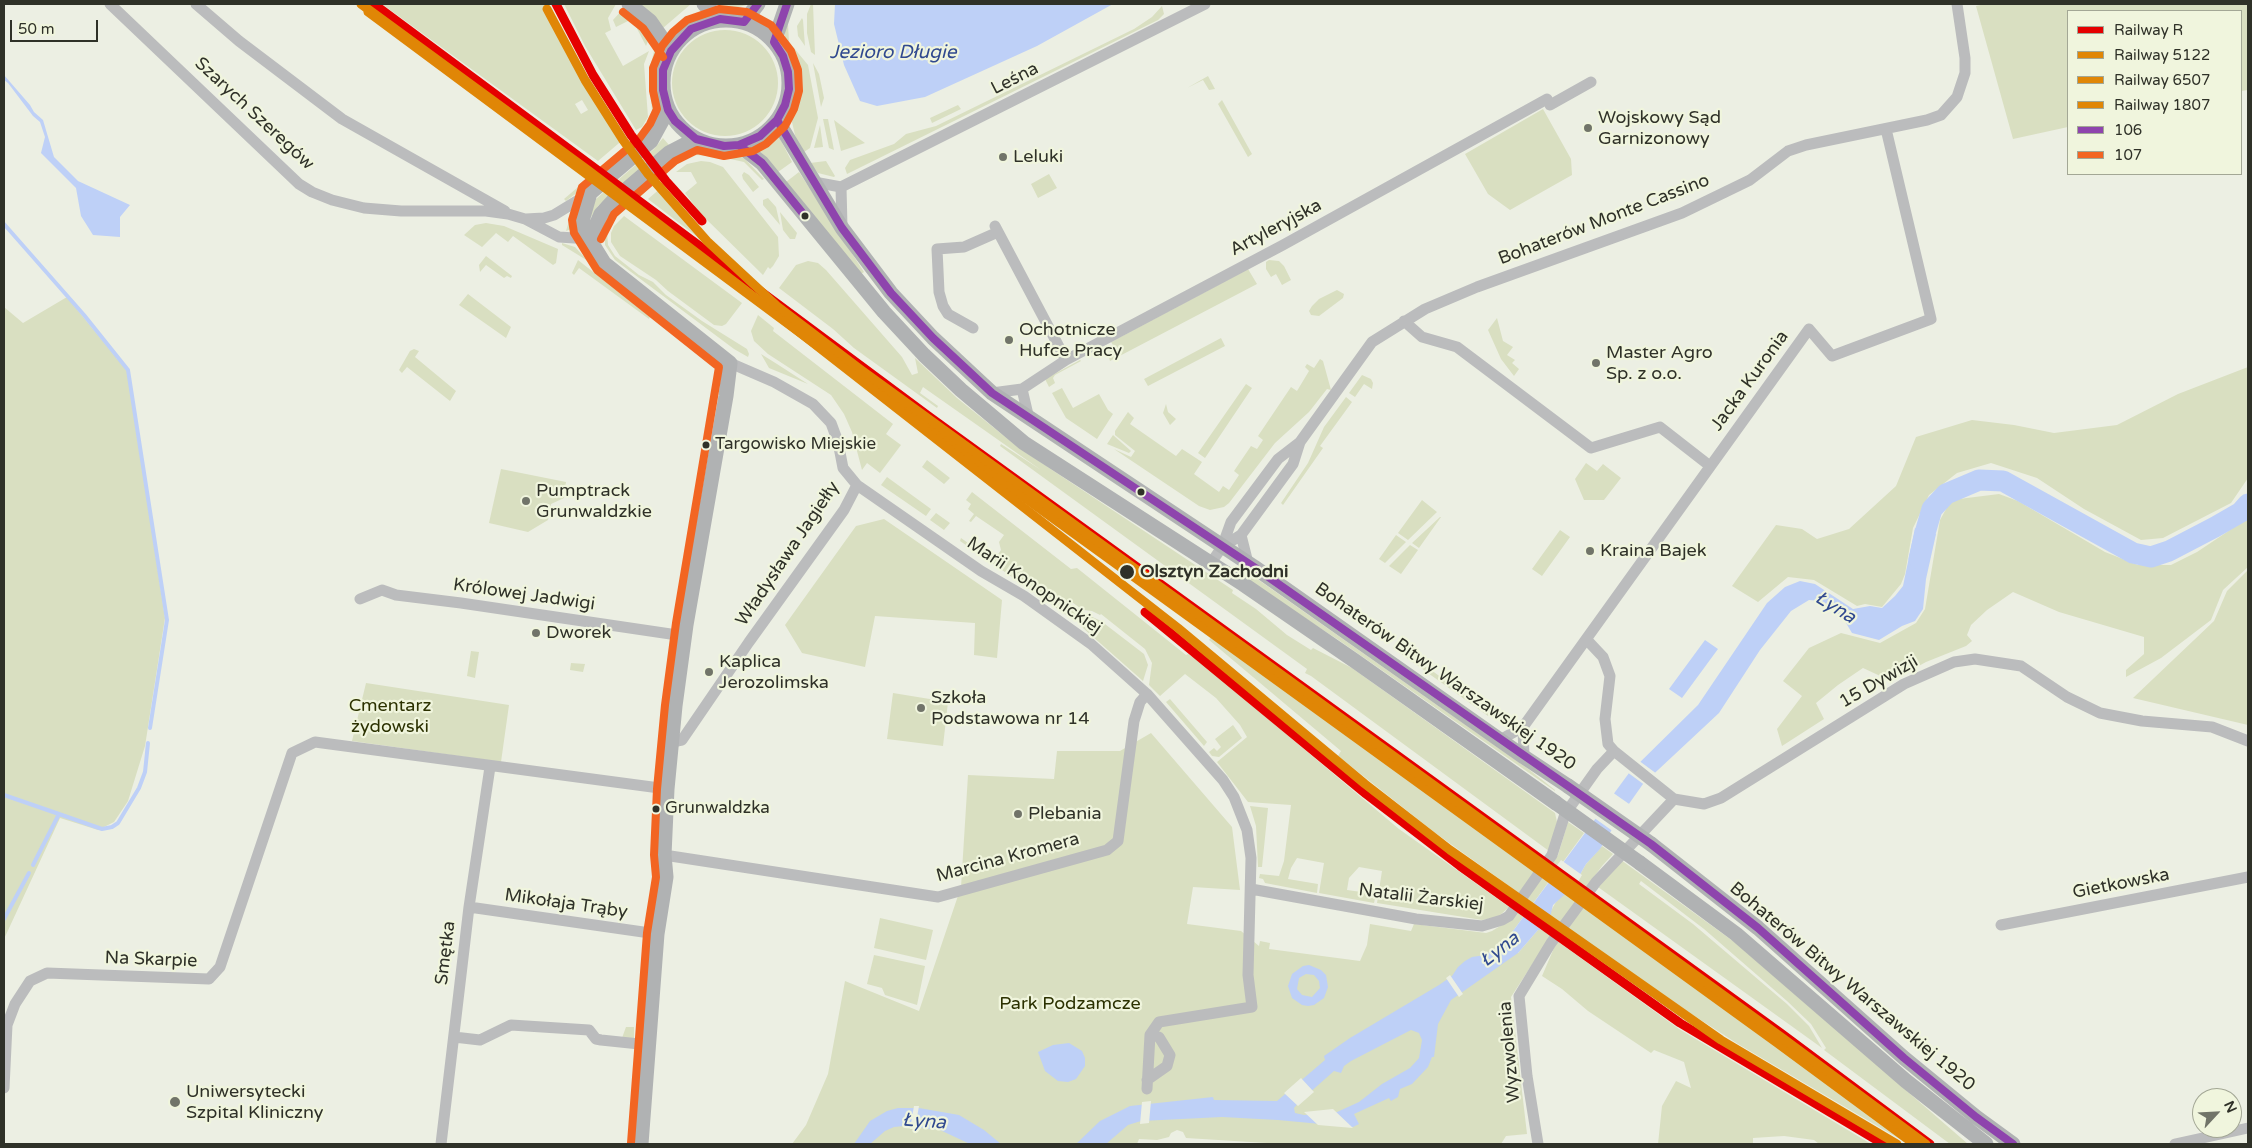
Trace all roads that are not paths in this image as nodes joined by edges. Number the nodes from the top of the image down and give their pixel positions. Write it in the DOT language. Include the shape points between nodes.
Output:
graph roads {
  1 [pos="110,4"];
  2 [pos="196,4"];
  3 [pos="629,4"];
  4 [pos="704,4"];
  5 [pos="758,4"];
  6 [pos="787,4"];
  7 [pos="1205,4"];
  8 [pos="1957,4"];
  9 [pos="720,19"];
  10 [pos="744,22"];
  11 [pos="774,42"];
  12 [pos="670,51"];
  13 [pos="1592,82"];
  14 [pos="668,110"];
  15 [pos="777,120"];
  16 [pos="1886,129"];
  17 [pos="696,138"];
  18 [pos="738,145"];
  19 [pos="814,182"];
  20 [pos="841,186"];
  21 [pos="590,193"];
  22 [pos="508,214"];
  23 [pos="524,219"];
  24 [pos="842,228"];
  25 [pos="590,239"];
  26 [pos="1404,321"];
  27 [pos="973,328"];
  28 [pos="1066,360"];
  29 [pos="730,363"];
  30 [pos="1022,389"];
  31 [pos="992,393"];
  32 [pos="1029,419"];
  33 [pos="1300,442"];
  34 [pos="1710,466"];
  35 [pos="856,485"];
  36 [pos="1241,536"];
  37 [pos="1222,547"];
  38 [pos="1248,563"];
  39 [pos="1212,564"];
  40 [pos="360,599"];
  41 [pos="684,636"];
  42 [pos="1587,640"];
  43 [pos="1147,694"];
  44 [pos="1523,727"];
  45 [pos="1500,740"];
  46 [pos="2248,740"];
  47 [pos="672,742"];
  48 [pos="1614,751"];
  49 [pos="1524,757"];
  50 [pos="490,767"];
  51 [pos="667,789"];
  52 [pos="1674,799"];
  53 [pos="664,855"];
  54 [pos="2248,877"];
  55 [pos="1251,888"];
  56 [pos="469,908"];
  57 [pos="2001,925"];
  58 [pos="658,929"];
  59 [pos="1150,1035"];
  60 [pos="454,1037"];
  61 [pos="649,1045"];
  62 [pos="4,1088"];
  63 [pos="2248,1128"];
  64 [pos="441,1144"];
  65 [pos="641,1144"];
  66 [pos="1538,1144"];
  67 [pos="1986,1144"];
  68 [pos="2013,1144"];
  69 [pos="2174,1144"];
  1 -- 22 [label="street, Szarych Szeregów" via="299,184 312,192 364,208"];
  2 -- 22 [label="street" via="247,47 342,118"];
  3 -- 12 [label="main road" via="650,21"];
  4 -- 9 [label="main road"];
  5 -- 10 [label="main road"];
  6 -- 11 [label="main road"];
  7 -- 20 [label="street, Leśna"];
  8 -- 16 [label="street, Bohaterów Monte Cassino" via="1965,58 1965,73 1957,97 1941,115"];
  9 -- 10 [label="main road"];
  9 -- 12 [label="main road" via="691,29"];
  10 -- 11 [label="main road"];
  11 -- 15 [label="main road" via="783,56 788,80 785,105"];
  12 -- 14 [label="main road" via="663,70"];
  13 -- 28 [label="street, Artyleryjska"];
  14 -- 17 [label="main road" via="680,126"];
  14 -- 21 [label="main road" via="651,141"];
  15 -- 18 [label="main road" via="760,136"];
  15 -- 19 [label="main road, Bohaterów Bitwy Warszawskiej 1920"];
  16 -- 26 [label="street, Bohaterów Monte Cassino" via="1788,151 1750,180 1682,213 1477,287"];
  16 -- 34 [label="street, Jacka Kuronia" via="1931,319 1832,356 1809,328"];
  17 -- 18 [label="main road" via="710,144"];
  17 -- 25 [label="main road" via="670,153 613,201 601,214"];
  18 -- 39 [label="main road, Bohaterów Bitwy Warszawskiej 1920" via="762,164 884,312 961,390 1024,443"];
  19 -- 20 [label="street"];
  19 -- 24 [label="main road, Bohaterów Bitwy Warszawskiej 1920"];
  20 -- 24 [label="street"];
  21 -- 23 [label="street" via="554,215"];
  21 -- 25 [label="main road" via="582,221"];
  22 -- 23 [label="street, Szarych Szeregów"];
  23 -- 25 [label="street, Szarych Szeregów" via="560,237"];
  24 -- 31 [label="main road, Bohaterów Bitwy Warszawskiej 1920" via="906,310"];
  25 -- 29 [label="main road" via="596,252 613,272"];
  26 -- 33 [label="street, Bohaterów Monte Cassino" via="1372,342"];
  26 -- 34 [label="street" via="1422,337 1457,347 1591,448 1660,427"];
  27 -- 28 [label="street" via="948,314 943,306 937,250 964,247 997,229"];
  28 -- 30 [label="street, Artyleryjska"];
  29 -- 35 [label="street, Władysława Jagiełły" via="797,393 821,410 835,433 843,468"];
  29 -- 41 [label="main road"];
  30 -- 31 [label="street, Artyleryjska"];
  30 -- 32 [label="street"];
  31 -- 32 [label="main road, Bohaterów Bitwy Warszawskiej 1920"];
  32 -- 37 [label="main road, Bohaterów Bitwy Warszawskiej 1920"];
  33 -- 36 [label="street, Bohaterów Monte Cassino" via="1293,464"];
  33 -- 37 [label="street, Bohaterów Monte Cassino" via="1278,459 1232,522"];
  34 -- 42 [label="street, Jacka Kuronia"];
  35 -- 43 [label="street, Marii Konopnickiej" via="1069,627"];
  35 -- 47 [label="street, Władysława Jagiełły" via="844,510 682,740"];
  36 -- 37 [label="street, Bohaterów Monte Cassino"];
  36 -- 38 [label="street"];
  37 -- 38 [label="main road, Bohaterów Bitwy Warszawskiej 1920"];
  37 -- 39 [label="street, Bohaterów Monte Cassino"];
  38 -- 45 [label="main road, Bohaterów Bitwy Warszawskiej 1920"];
  39 -- 67 [label="main road, Bohaterów Bitwy Warszawskiej 1920, bridge" via="1640,862 1736,934 1906,1081"];
  40 -- 41 [label="street, Królowej Jadwigi" via="382,590 396,595"];
  41 -- 47 [label="main road"];
  42 -- 44 [label="street, Jacka Kuronia"];
  42 -- 48 [label="street" via="1603,657 1610,676 1605,719 1608,744"];
  43 -- 53 [label="street, Marcina Kromera" via="1140,702 1134,721 1118,841 1107,850 938,897"];
  43 -- 55 [label="street, Marii Konopnickiej" via="1223,780 1234,797 1250,843"];
  44 -- 45 [label="street, Jacka Kuronia"];
  44 -- 49 [label="street"];
  45 -- 49 [label="main road, Bohaterów Bitwy Warszawskiej 1920"];
  46 -- 52 [label="street, 15 Dywizji" via="2212,727 2142,721 2100,713 2067,697 2021,666 1975,659 1954,662 1904,684 1721,798 1704,804"];
  47 -- 51 [label="main road"];
  48 -- 52 [label="street"];
  48 -- 55 [label="street, Natalii Żarskiej" via="1565,814 1552,855 1509,916 1502,920 1482,926 1416,919"];
  49 -- 68 [label="main road, Bohaterów Bitwy Warszawskiej 1920, bridge" via="1651,844 1758,928 1904,1058"];
  50 -- 51 [label="street"];
  50 -- 56 [label="street, Smętka"];
  50 -- 62 [label="street, Na Skarpie" via="315,742 292,753 220,967 209,979 47,973 30,981 15,1004 7,1025"];
  51 -- 53 [label="main road"];
  52 -- 66 [label="street, Wyzwolenia" via="1602,876 1551,943 1519,996"];
  53 -- 58 [label="main road" via="666,877"];
  54 -- 57 [label="street, Gietkowska"];
  55 -- 59 [label="street, Marii Konopnickiej" via="1248,975 1252,1007 1159,1022"];
  56 -- 58 [label="street, Mikołaja Trąby"];
  56 -- 60 [label="street, Smętka"];
  58 -- 61 [label="main road"];
  59 -- 59 [label="street" via="1159,1037 1170,1054 1166,1066 1147,1085"];
  60 -- 61 [label="street" via="480,1040 511,1025 589,1030 601,1040"];
  60 -- 64 [label="street, Smętka"];
  61 -- 65 [label="main road"];
  63 -- 69 [label="street"];
}
